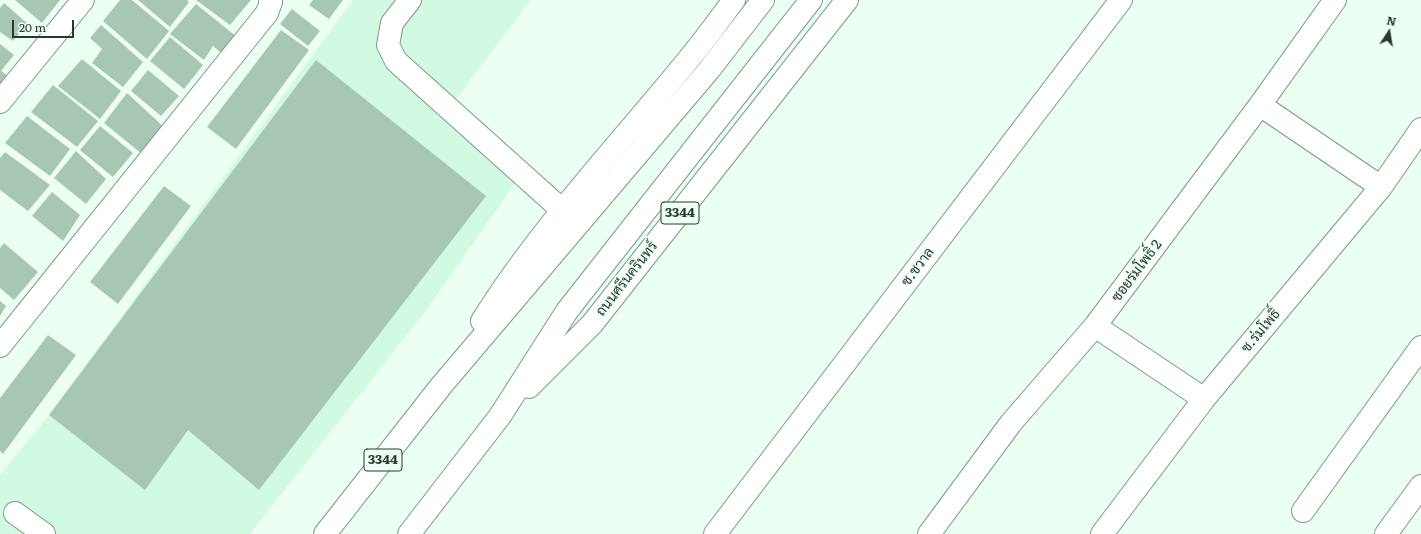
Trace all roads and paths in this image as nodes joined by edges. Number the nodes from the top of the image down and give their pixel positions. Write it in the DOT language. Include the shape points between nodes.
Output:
graph roads {
  1 [pos="83,0"];
  2 [pos="270,0"];
  3 [pos="410,0"];
  4 [pos="734,0"];
  5 [pos="763,0"];
  6 [pos="811,0"];
  7 [pos="847,0"];
  8 [pos="1121,0"];
  9 [pos="1335,0"];
  10 [pos="0,102"];
  11 [pos="1260,105"];
  12 [pos="1421,129"];
  13 [pos="1381,187"];
  14 [pos="562,210"];
  15 [pos="1095,326"];
  16 [pos="0,346"];
  17 [pos="1421,347"];
  18 [pos="441,386"];
  19 [pos="1204,399"];
  20 [pos="500,416"];
  21 [pos="1421,486"];
  22 [pos="1303,510"];
  23 [pos="15,513"];
  24 [pos="44,534"];
  25 [pos="325,534"];
  26 [pos="409,534"];
  27 [pos="715,534"];
  28 [pos="930,534"];
  29 [pos="1102,534"];
  30 [pos="1386,534"];
  1 -- 10 [label="street"];
  2 -- 16 [label="street" via="267,13"];
  3 -- 14 [label="street" via="392,23 388,44 396,61"];
  4 -- 14 [label="street, 3344" via="689,59"];
  5 -- 18 [label="street, 3344" via="709,70"];
  6 -- 20 [label="street, ถนนศรีนครินทร์ / 3344" via="567,311"];
  7 -- 20 [label="street, ถนนศรีนครินทร์ / 3344" via="592,324"];
  8 -- 27 [label="street, ซ.ชวาล"];
  9 -- 11 [label="street, ซอยร่มโพธิ์ 2"];
  11 -- 13 [label="street"];
  11 -- 15 [label="street, ซอยร่มโพธิ์ 2"];
  12 -- 13 [label="street, ซ.ร่มโพธิ์"];
  13 -- 19 [label="street, ซ.ร่มโพธิ์"];
  14 -- 18 [label="street, 3344" via="504,285"];
  15 -- 19 [label="street"];
  15 -- 28 [label="street, ซอยร่มโพธิ์ 2" via="1011,423"];
  17 -- 22 [label="street"];
  18 -- 25 [label="street, 3344"];
  19 -- 29 [label="street, ซ.ร่มโพธิ์"];
  20 -- 26 [label="street, ถนนศรีนครินทร์ / 3344"];
  21 -- 30 [label="street"];
  23 -- 24 [label="street"];
}
